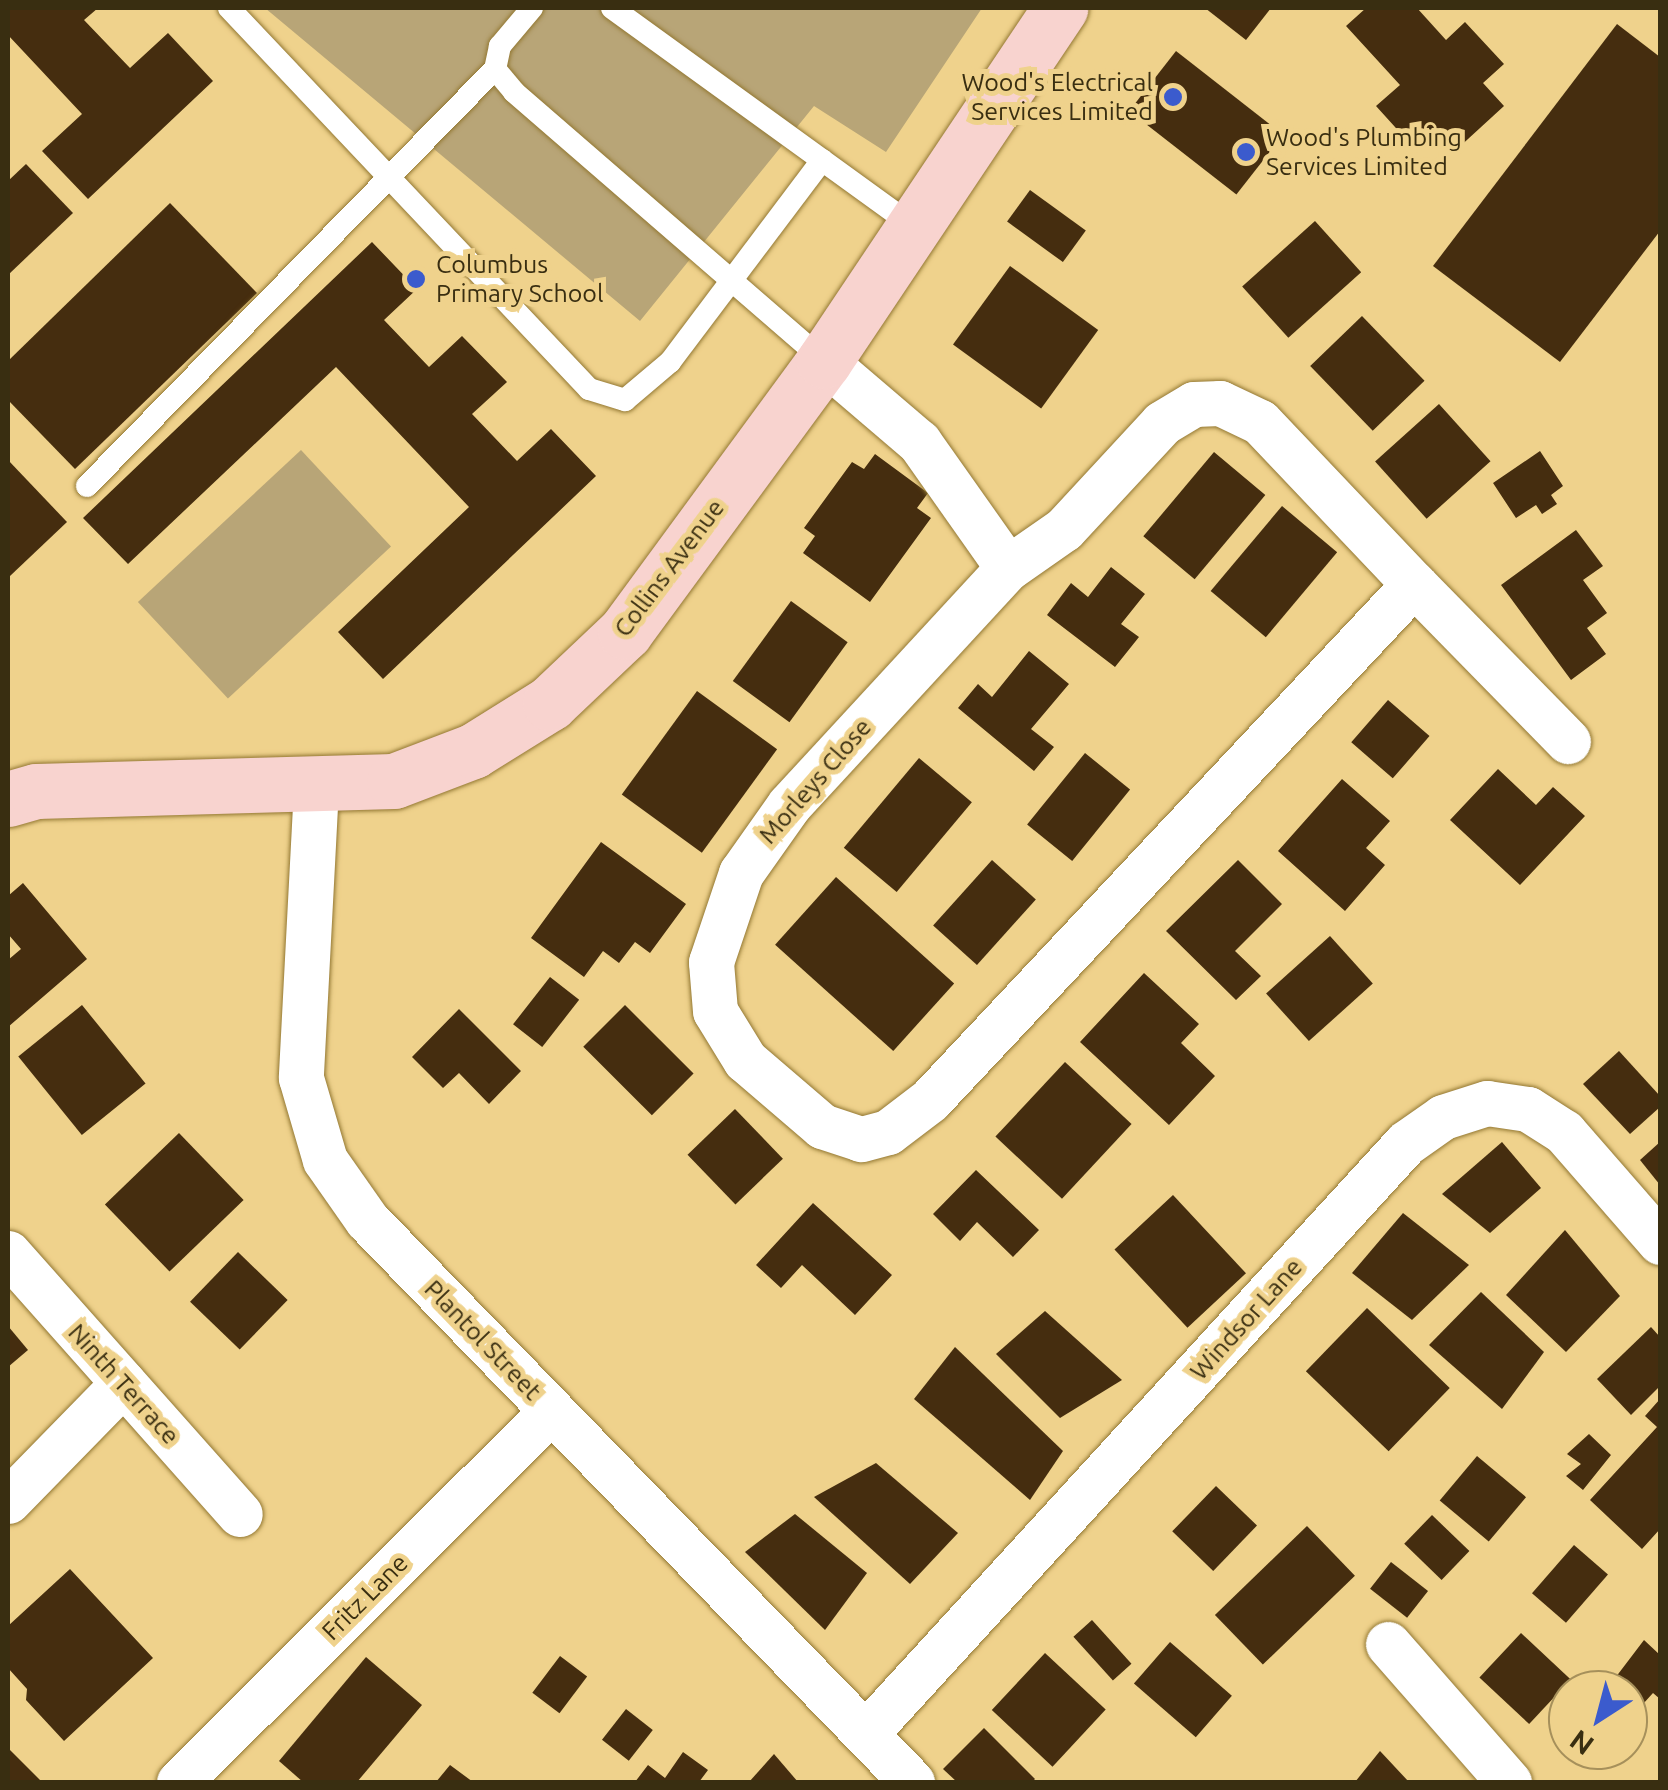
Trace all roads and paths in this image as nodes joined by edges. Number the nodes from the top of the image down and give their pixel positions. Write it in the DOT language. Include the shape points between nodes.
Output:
graph roads {
  1 [pos="229,8"];
  2 [pos="532,8"];
  3 [pos="612,8"];
  4 [pos="1060,8"];
  5 [pos="496,69"];
  6 [pos="822,160"];
  7 [pos="390,178"];
  8 [pos="916,228"];
  9 [pos="731,280"];
  10 [pos="824,361"];
  11 [pos="87,486"];
  12 [pos="1008,568"];
  13 [pos="1414,584"];
  14 [pos="1568,741"];
  15 [pos="316,787"];
  16 [pos="8,798"];
  17 [pos="1660,1242"];
  18 [pos="8,1253"];
  19 [pos="123,1383"];
  20 [pos="551,1410"];
  21 [pos="8,1501"];
  22 [pos="240,1514"];
  23 [pos="1388,1644"];
  24 [pos="867,1732"];
  25 [pos="180,1782"];
  26 [pos="912,1782"];
  27 [pos="1509,1782"];
  1 -- 7 [label="lane"];
  2 -- 5 [label="lane" via="500,46"];
  3 -- 6 [label="lane"];
  4 -- 8 [label="street, Collins Avenue"];
  5 -- 7 [label="lane"];
  5 -- 9 [label="lane" via="514,92"];
  6 -- 8 [label="lane"];
  6 -- 9 [label="lane"];
  7 -- 9 [label="lane" via="590,389 625,400 670,362"];
  7 -- 11 [label="lane"];
  8 -- 10 [label="street, Collins Avenue"];
  9 -- 10 [label="lane"];
  10 -- 12 [label="street" via="919,442"];
  10 -- 15 [label="street, Collins Avenue" via="624,632 550,703 473,751 394,782"];
  12 -- 13 [label="street, Morleys Close" via="1064,529 1162,423 1194,404 1220,403 1260,422"];
  12 -- 13 [label="street, Morleys Close" via="760,842 716,939 710,987 726,1036 799,1110 842,1136 888,1132 930,1100"];
  13 -- 14 [label="street, Morleys Close"];
  15 -- 16 [label="street, Collins Avenue" via="36,790"];
  15 -- 20 [label="street, Plantol Street" via="301,1078 325,1160 366,1220"];
  17 -- 24 [label="street, Windsor Lane" via="1564,1132 1528,1108 1487,1102 1443,1117 1406,1143"];
  18 -- 19 [label="street, Ninth Terrace"];
  19 -- 21 [label="street"];
  19 -- 22 [label="street, Ninth Terrace"];
  20 -- 24 [label="street, Plantol Street"];
  20 -- 25 [label="street, Fritz Lane"];
  23 -- 27 [label="street"];
  24 -- 26 [label="street, Plantol Street"];
}
